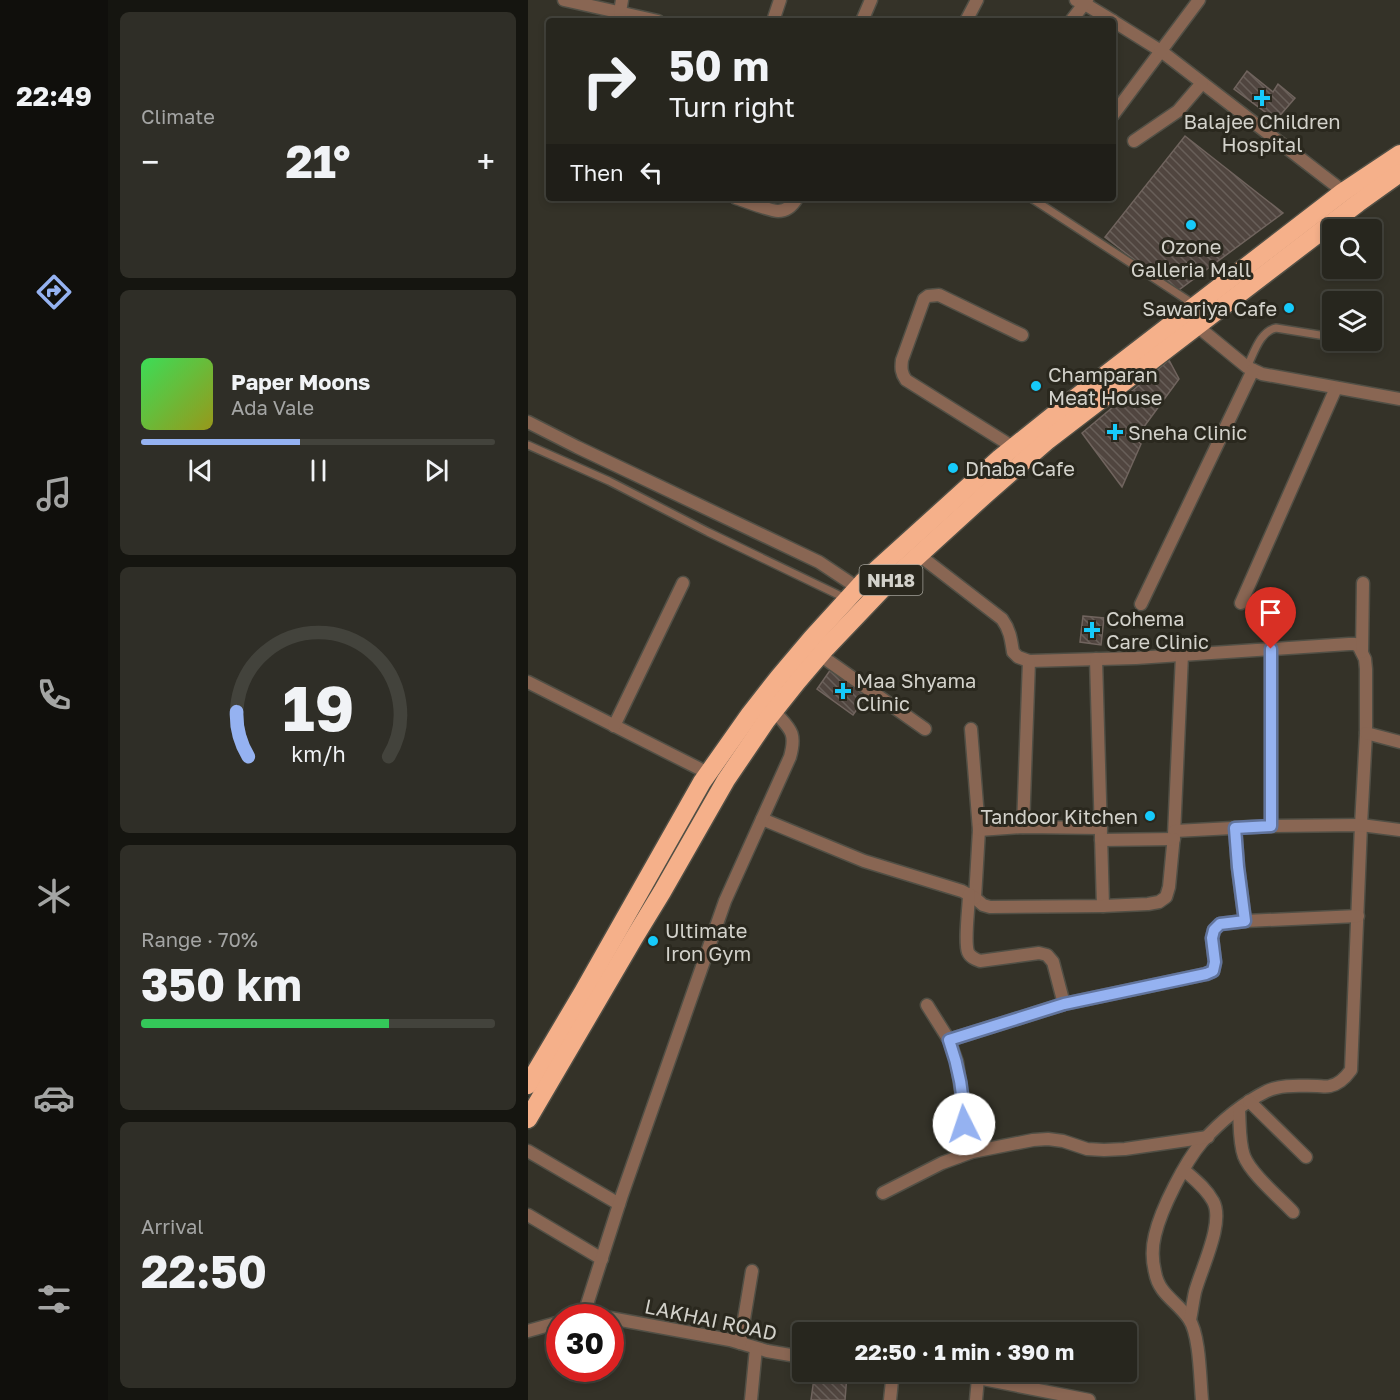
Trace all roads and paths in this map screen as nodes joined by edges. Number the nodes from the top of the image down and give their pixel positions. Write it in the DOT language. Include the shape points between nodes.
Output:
graph roads {
  1 [pos="564,0"];
  2 [pos="780,0"];
  3 [pos="871,0"];
  4 [pos="977,0"];
  5 [pos="1199,0"];
  6 [pos="1083,1"];
  7 [pos="624,12"];
  8 [pos="647,18"];
  9 [pos="774,18"];
  10 [pos="863,18"];
  11 [pos="968,18"];
  12 [pos="1073,18"];
  13 [pos="1108,18"];
  14 [pos="1116,23"];
  15 [pos="1161,51"];
  16 [pos="1202,83"];
  17 [pos="1116,111"];
  18 [pos="1134,141"];
  19 [pos="1400,154"];
  20 [pos="1400,173"];
  21 [pos="1351,197"];
  22 [pos="746,201"];
  23 [pos="795,201"];
  24 [pos="1036,201"];
  25 [pos="1196,306"];
  26 [pos="1197,326"];
  27 [pos="1022,335"];
  28 [pos="1322,335"];
  29 [pos="1250,369"];
  30 [pos="1336,388"];
  31 [pos="1400,399"];
  32 [pos="528,422"];
  33 [pos="528,445"];
  34 [pos="1013,447"];
  35 [pos="919,555"];
  36 [pos="683,583"];
  37 [pos="1363,583"];
  38 [pos="853,593"];
  39 [pos="872,599"];
  40 [pos="1241,603"];
  41 [pos="1141,604"];
  42 [pos="1271,649"];
  43 [pos="1362,652"];
  44 [pos="820,655"];
  45 [pos="1182,655"];
  46 [pos="1096,659"];
  47 [pos="1029,661"];
  48 [pos="528,682"];
  49 [pos="774,711"];
  50 [pos="614,726"];
  51 [pos="925,729"];
  52 [pos="971,729"];
  53 [pos="1366,733"];
  54 [pos="1400,742"];
  55 [pos="708,773"];
  56 [pos="762,819"];
  57 [pos="1361,825"];
  58 [pos="1271,826"];
  59 [pos="1023,827"];
  60 [pos="1235,828"];
  61 [pos="979,830"];
  62 [pos="1400,830"];
  63 [pos="1101,834"];
  64 [pos="1174,835"];
  65 [pos="972,896"];
  66 [pos="1103,906"];
  67 [pos="1358,916"];
  68 [pos="1245,921"];
  69 [pos="1064,1004"];
  70 [pos="927,1005"];
  71 [pos="949,1040"];
  72 [pos="528,1085"];
  73 [pos="1249,1101"];
  74 [pos="1239,1110"];
  75 [pos="528,1119"];
  76 [pos="1208,1137"];
  77 [pos="528,1151"];
  78 [pos="958,1157"];
  79 [pos="1306,1157"];
  80 [pos="1184,1170"];
  81 [pos="883,1193"];
  82 [pos="619,1204"];
  83 [pos="1293,1212"];
  84 [pos="528,1215"];
  85 [pos="602,1259"];
  86 [pos="752,1271"];
  87 [pos="586,1304"];
  88 [pos="1190,1320"];
  89 [pos="624,1321"];
  90 [pos="546,1326"];
  91 [pos="528,1331"];
  92 [pos="740,1343"];
  93 [pos="756,1348"];
  94 [pos="792,1355"];
  95 [pos="892,1382"];
  96 [pos="978,1382"];
  97 [pos="998,1382"];
  98 [pos="751,1400"];
  99 [pos="890,1400"];
  100 [pos="976,1400"];
  101 [pos="1089,1400"];
  102 [pos="1202,1400"];
  1 -- 7 [label="street"];
  2 -- 9 [label="street"];
  3 -- 10 [label="street"];
  4 -- 11 [label="street"];
  5 -- 15 [label="street"];
  6 -- 12 [label="street"];
  6 -- 13 [label="street"];
  7 -- 8 [label="street"];
  14 -- 15 [label="street"];
  15 -- 16 [label="street"];
  15 -- 17 [label="street"];
  16 -- 18 [label="street" via="1178,111"];
  16 -- 21 [label="street"];
  19 -- 21 [label="highway, NH18"];
  20 -- 21 [label="highway, NH18"];
  21 -- 25 [label="highway, NH18"];
  21 -- 26 [label="highway, NH18"];
  22 -- 23 [label="street" via="778,211"];
  24 -- 25 [label="lane"];
  25 -- 34 [label="highway, NH18"];
  26 -- 29 [label="street"];
  26 -- 35 [label="highway, NH18" via="1048,440"];
  27 -- 34 [label="street" via="939,295 928,296 901,367 906,380"];
  28 -- 29 [label="lane" via="1268,329"];
  29 -- 30 [label="street"];
  29 -- 41 [label="street"];
  30 -- 31 [label="street"];
  30 -- 40 [label="street"];
  32 -- 38 [label="street" via="819,562"];
  33 -- 38 [label="lane" via="708,532"];
  34 -- 38 [label="highway, NH18"];
  35 -- 39 [label="highway, NH18"];
  35 -- 47 [label="street" via="1002,619 1011,634 1013,652"];
  36 -- 50 [label="street"];
  37 -- 43 [label="street"];
  38 -- 39 [label="street"];
  38 -- 55 [label="highway, NH18" via="779,677"];
  39 -- 44 [label="highway, NH18"];
  42 -- 43 [label="street" via="1355,644"];
  42 -- 45 [label="street"];
  42 -- 58 [label="street"];
  43 -- 53 [label="street" via="1366,669"];
  44 -- 49 [label="highway, NH18"];
  44 -- 51 [label="street"];
  45 -- 46 [label="street"];
  45 -- 64 [label="street"];
  46 -- 47 [label="street"];
  46 -- 63 [label="street"];
  47 -- 59 [label="street"];
  48 -- 50 [label="street"];
  49 -- 56 [label="street" via="791,730 794,743"];
  49 -- 75 [label="highway, NH18" via="726,780"];
  50 -- 55 [label="street"];
  52 -- 61 [label="street"];
  53 -- 54 [label="street"];
  53 -- 57 [label="street"];
  55 -- 72 [label="highway, NH18"];
  56 -- 65 [label="street" via="864,861"];
  56 -- 82 [label="street" via="725,901"];
  57 -- 58 [label="street"];
  57 -- 62 [label="street"];
  57 -- 67 [label="street"];
  58 -- 60 [label="street"];
  59 -- 61 [label="street"];
  59 -- 63 [label="street"];
  60 -- 64 [label="street"];
  60 -- 68 [label="street"];
  61 -- 65 [label="street"];
  63 -- 64 [label="street"];
  63 -- 66 [label="street"];
  64 -- 66 [label="street" via="1166,897 1148,904"];
  65 -- 66 [label="street" via="990,907"];
  65 -- 69 [label="street" via="967,939 973,959 1047,955 1053,962"];
  67 -- 68 [label="street"];
  67 -- 73 [label="street" via="1351,1070 1345,1079 1330,1086 1288,1086 1269,1090"];
  68 -- 69 [label="street" via="1220,924 1214,930 1213,971"];
  69 -- 71 [label="street"];
  70 -- 71 [label="street"];
  71 -- 78 [label="street" via="957,1062 964,1112 964,1137"];
  73 -- 74 [label="street"];
  73 -- 79 [label="street"];
  74 -- 76 [label="street"];
  74 -- 83 [label="street" via="1244,1157"];
  76 -- 78 [label="street" via="1104,1150 1055,1140 1033,1140"];
  76 -- 80 [label="street"];
  77 -- 82 [label="street"];
  78 -- 81 [label="street"];
  80 -- 88 [label="street" via="1204,1188 1218,1215"];
  80 -- 88 [label="street" via="1160,1221 1153,1256 1161,1290"];
  82 -- 85 [label="street"];
  84 -- 85 [label="street"];
  85 -- 87 [label="street"];
  86 -- 92 [label="street"];
  88 -- 102 [label="street"];
  89 -- 92 [label="street, LAKHAI ROAD"];
  90 -- 91 [label="street"];
  92 -- 93 [label="street, LAKHAI ROAD"];
  93 -- 94 [label="street, LAKHAI ROAD"];
  93 -- 98 [label="street"];
  95 -- 99 [label="street"];
  96 -- 100 [label="street"];
  97 -- 101 [label="street"];
}
